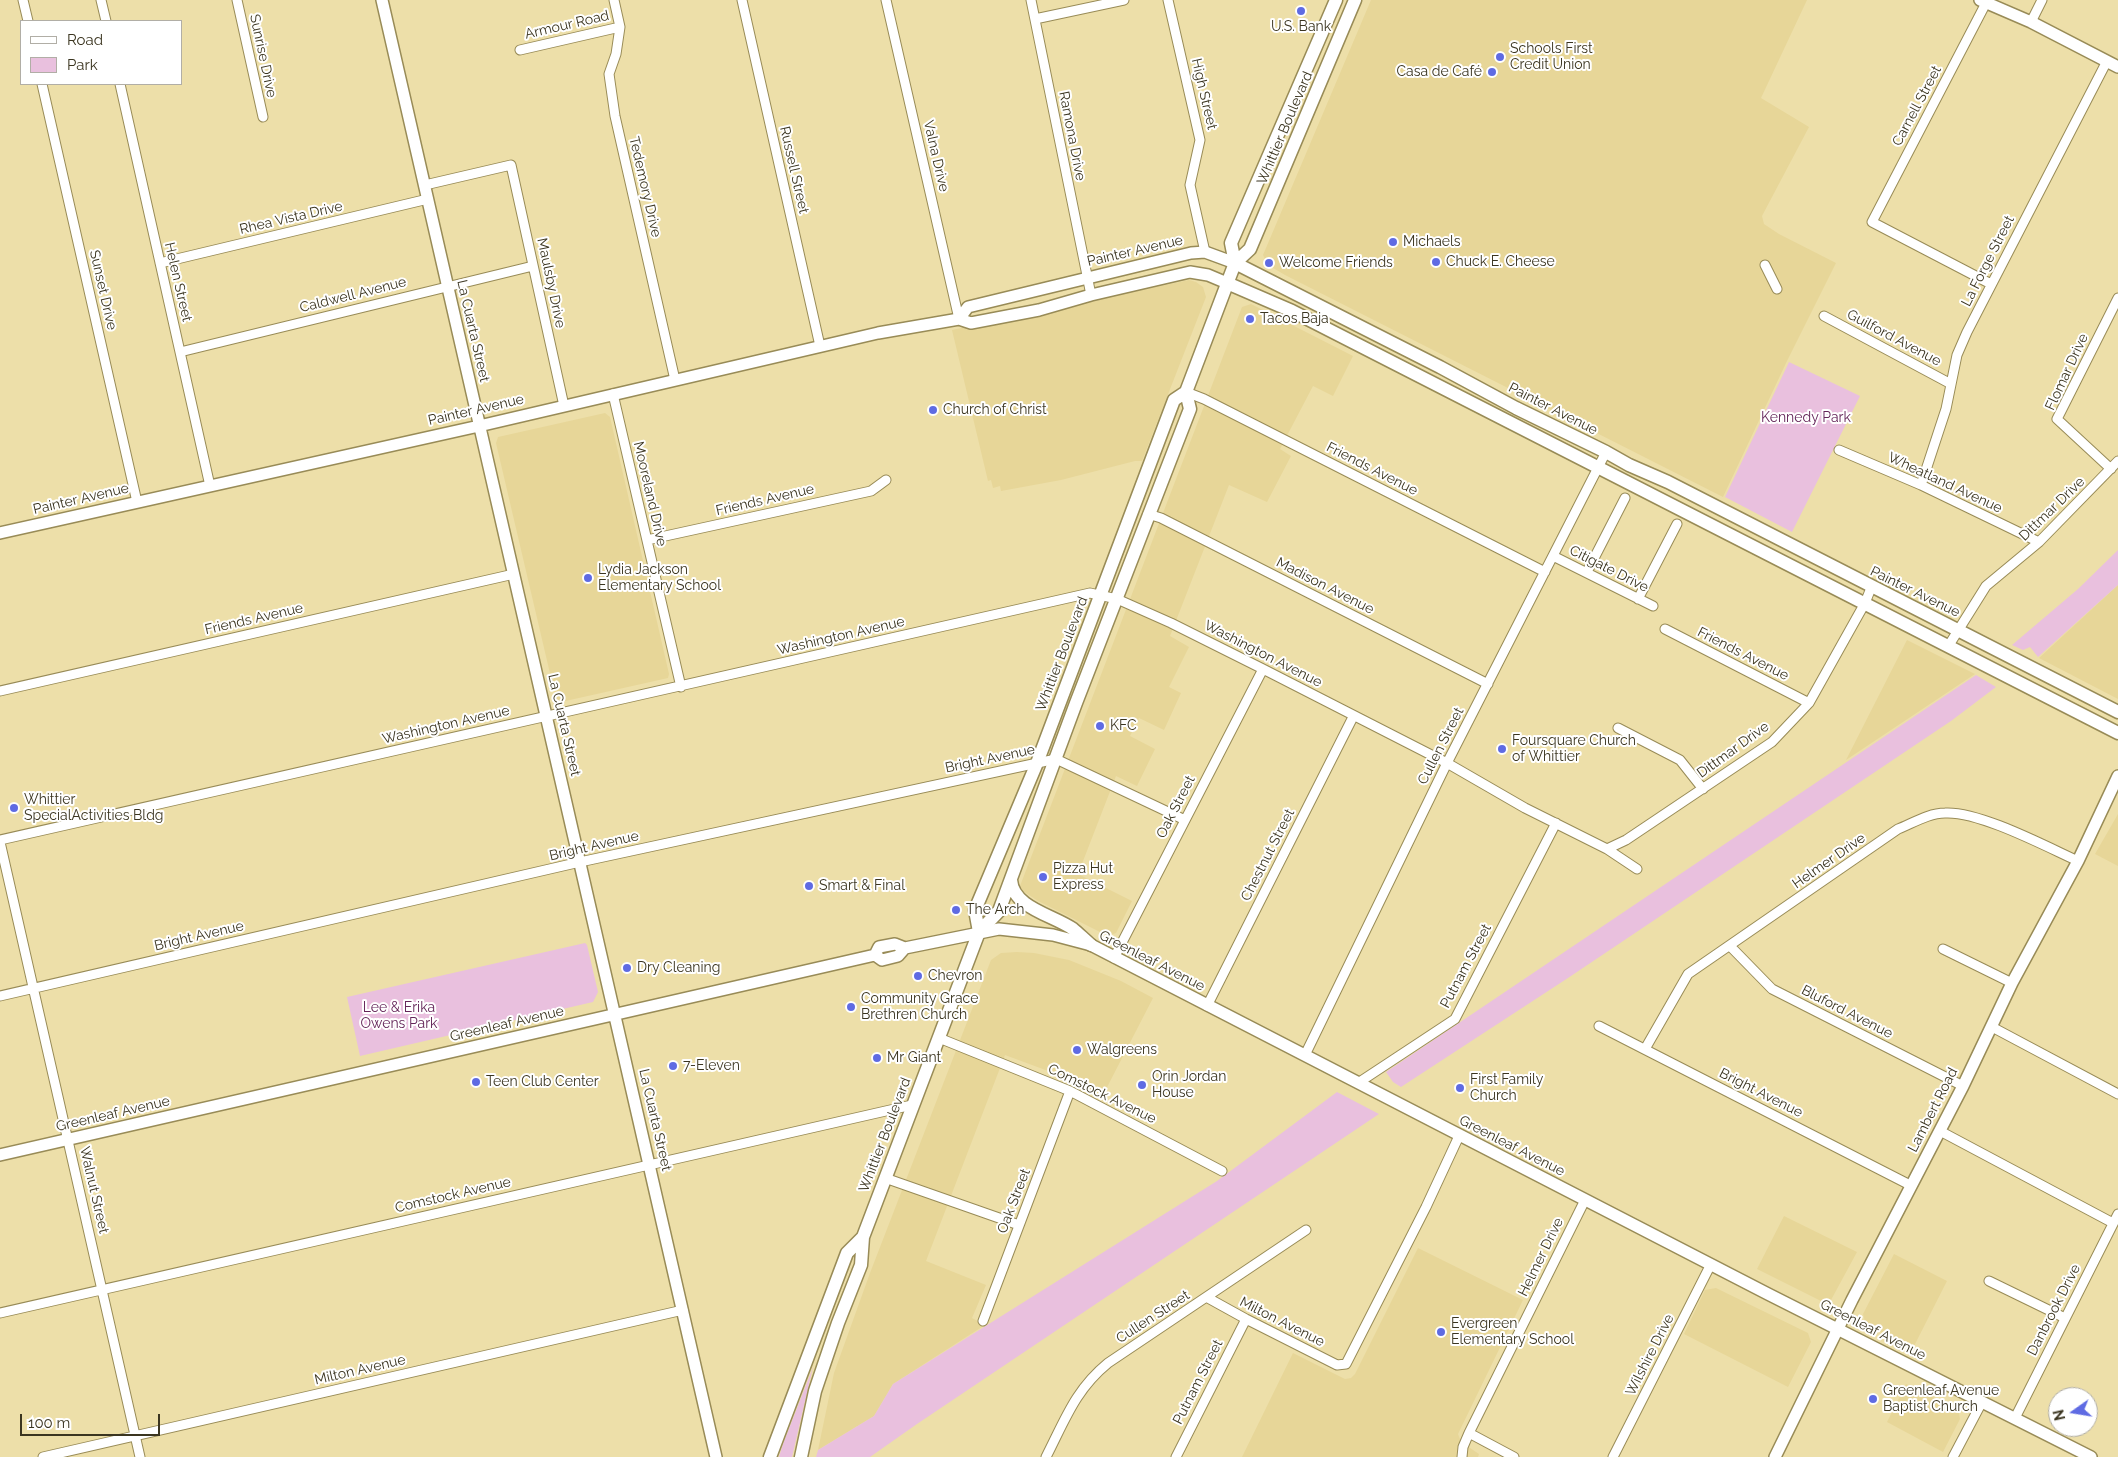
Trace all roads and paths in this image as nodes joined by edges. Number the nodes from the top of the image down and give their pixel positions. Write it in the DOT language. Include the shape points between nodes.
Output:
graph roads {
  1 [pos="23,0"];
  2 [pos="101,0"];
  3 [pos="237,0"];
  4 [pos="382,0"];
  5 [pos="614,0"];
  6 [pos="742,0"];
  7 [pos="886,0"];
  8 [pos="1031,0"];
  9 [pos="1124,0"];
  10 [pos="1168,0"];
  11 [pos="1336,0"];
  12 [pos="1355,0"];
  13 [pos="2042,0"];
  14 [pos="1983,2"];
  15 [pos="1035,19"];
  16 [pos="28,20"];
  17 [pos="106,20"];
  18 [pos="2031,22"];
  19 [pos="620,27"];
  20 [pos="520,50"];
  21 [pos="2107,61"];
  22 [pos="2118,67"];
  23 [pos="42,85"];
  24 [pos="120,85"];
  25 [pos="263,117"];
  26 [pos="425,185"];
  27 [pos="428,199"];
  28 [pos="1205,252"];
  29 [pos="160,263"];
  30 [pos="1236,264"];
  31 [pos="1765,265"];
  32 [pos="533,266"];
  33 [pos="1086,278"];
  34 [pos="1227,283"];
  35 [pos="1991,284"];
  36 [pos="448,286"];
  37 [pos="1776,289"];
  38 [pos="1091,295"];
  39 [pos="2118,298"];
  40 [pos="1824,316"];
  41 [pos="958,319"];
  42 [pos="820,346"];
  43 [pos="180,352"];
  44 [pos="675,380"];
  45 [pos="1952,384"];
  46 [pos="1186,392"];
  47 [pos="613,394"];
  48 [pos="564,406"];
  49 [pos="1508,420"];
  50 [pos="479,426"];
  51 [pos="1561,430"];
  52 [pos="1839,450"];
  53 [pos="1606,452"];
  54 [pos="2118,461"];
  55 [pos="1598,466"];
  56 [pos="2111,469"];
  57 [pos="886,480"];
  58 [pos="1921,485"];
  59 [pos="210,486"];
  60 [pos="1625,498"];
  61 [pos="137,502"];
  62 [pos="1148,514"];
  63 [pos="1677,524"];
  64 [pos="0,532"];
  65 [pos="647,540"];
  66 [pos="2039,542"];
  67 [pos="1553,556"];
  68 [pos="1545,572"];
  69 [pos="1587,572"];
  70 [pos="514,574"];
  71 [pos="1872,588"];
  72 [pos="1100,595"];
  73 [pos="1117,599"];
  74 [pos="1638,599"];
  75 [pos="1865,603"];
  76 [pos="1653,606"];
  77 [pos="1665,629"];
  78 [pos="1958,630"];
  79 [pos="1948,645"];
  80 [pos="1263,669"];
  81 [pos="1488,684"];
  82 [pos="681,687"];
  83 [pos="0,692"];
  84 [pos="1809,703"];
  85 [pos="2118,712"];
  86 [pos="547,716"];
  87 [pos="1354,717"];
  88 [pos="1618,728"];
  89 [pos="2118,733"];
  90 [pos="1056,758"];
  91 [pos="1036,763"];
  92 [pos="1447,763"];
  93 [pos="2118,776"];
  94 [pos="1703,789"];
  95 [pos="1184,820"];
  96 [pos="1556,823"];
  97 [pos="0,841"];
  98 [pos="1606,849"];
  99 [pos="2078,861"];
  100 [pos="580,862"];
  101 [pos="1637,869"];
  102 [pos="1011,880"];
  103 [pos="979,932"];
  104 [pos="1091,945"];
  105 [pos="1730,946"];
  106 [pos="1943,949"];
  107 [pos="1114,958"];
  108 [pos="2012,983"];
  109 [pos="33,989"];
  110 [pos="0,996"];
  111 [pos="1207,1006"];
  112 [pos="615,1014"];
  113 [pos="1599,1026"];
  114 [pos="1992,1027"];
  115 [pos="939,1038"];
  116 [pos="1645,1049"];
  117 [pos="1305,1055"];
  118 [pos="1358,1083"];
  119 [pos="1963,1086"];
  120 [pos="1070,1091"];
  121 [pos="2118,1094"];
  122 [pos="912,1104"];
  123 [pos="1940,1131"];
  124 [pos="1459,1136"];
  125 [pos="68,1139"];
  126 [pos="0,1155"];
  127 [pos="650,1164"];
  128 [pos="1222,1172"];
  129 [pos="885,1178"];
  130 [pos="1910,1185"];
  131 [pos="1584,1200"];
  132 [pos="2118,1214"];
  133 [pos="2113,1222"];
  134 [pos="1020,1225"];
  135 [pos="1306,1230"];
  136 [pos="863,1237"];
  137 [pos="1711,1264"];
  138 [pos="1989,1281"];
  139 [pos="102,1289"];
  140 [pos="1208,1298"];
  141 [pos="683,1310"];
  142 [pos="0,1313"];
  143 [pos="2065,1318"];
  144 [pos="1246,1319"];
  145 [pos="982,1322"];
  146 [pos="1837,1330"];
  147 [pos="1982,1402"];
  148 [pos="2015,1418"];
  149 [pos="1469,1433"];
  150 [pos="136,1436"];
  151 [pos="713,1456"];
  152 [pos="42,1457"];
  153 [pos="140,1457"];
  154 [pos="770,1457"];
  155 [pos="801,1457"];
  156 [pos="1046,1457"];
  157 [pos="1176,1457"];
  158 [pos="1462,1457"];
  159 [pos="1514,1457"];
  160 [pos="1613,1457"];
  161 [pos="1775,1457"];
  162 [pos="1953,1457"];
  163 [pos="2091,1457"];
  1 -- 16 [label="street"];
  2 -- 17 [label="street"];
  3 -- 25 [label="street, Sunrise Drive"];
  4 -- 26 [label="street, La Cuarta Street"];
  5 -- 19 [label="street, Tedemory Drive"];
  6 -- 42 [label="street, Russell Street"];
  7 -- 41 [label="street, Valna Drive"];
  8 -- 15 [label="street, Ramona Drive"];
  9 -- 15 [label="street"];
  10 -- 28 [label="street, High Street" via="1200,140 1190,185"];
  11 -- 30 [label="main road, Whittier Boulevard" via="1232,243"];
  12 -- 30 [label="main road, Whittier Boulevard" via="1250,249"];
  13 -- 18 [label="street"];
  14 -- 18 [label="street"];
  14 -- 35 [label="street, Carnell Street" via="1872,222"];
  15 -- 33 [label="street, Ramona Drive"];
  18 -- 21 [label="street"];
  19 -- 20 [label="street, Armour Road"];
  19 -- 44 [label="street, Tedemory Drive" via="609,74 610,86"];
  21 -- 22 [label="street"];
  21 -- 35 [label="street, La Forge Street"];
  23 -- 61 [label="street, Sunset Drive"];
  24 -- 29 [label="street, Helen Street"];
  26 -- 27 [label="street, La Cuarta Street"];
  26 -- 32 [label="street, Maulsby Drive" via="511,165"];
  27 -- 29 [label="street, Rhea Vista Drive"];
  27 -- 36 [label="street, La Cuarta Street"];
  28 -- 30 [label="street, Painter Avenue"];
  28 -- 33 [label="street, Painter Avenue"];
  29 -- 43 [label="street, Helen Street"];
  30 -- 34 [label="main road, Whittier Boulevard"];
  30 -- 51 [label="main road, Painter Avenue"];
  31 -- 37 [label="street"];
  32 -- 36 [label="street, Caldwell Avenue"];
  32 -- 48 [label="street, Maulsby Drive"];
  33 -- 38 [label="street, Ramona Drive"];
  33 -- 41 [label="street, Painter Avenue" via="968,307"];
  34 -- 38 [label="street, Painter Avenue" via="1190,272"];
  34 -- 46 [label="main road, Whittier Boulevard"];
  34 -- 49 [label="main road, Painter Avenue" via="1274,302"];
  35 -- 45 [label="street, La Forge Street" via="1957,355"];
  36 -- 43 [label="street, Caldwell Avenue"];
  36 -- 50 [label="street, La Cuarta Street"];
  38 -- 41 [label="street, Painter Avenue" via="1039,310 971,323"];
  39 -- 56 [label="street, Flomar Drive" via="2057,419"];
  40 -- 45 [label="street, Guilford Avenue"];
  41 -- 42 [label="street, Painter Avenue" via="878,332"];
  42 -- 44 [label="street, Painter Avenue"];
  43 -- 59 [label="street, Helen Street"];
  44 -- 47 [label="street, Painter Avenue"];
  45 -- 58 [label="street, La Forge Street"];
  46 -- 62 [label="main road, Whittier Boulevard" via="1190,409"];
  46 -- 68 [label="street, Friends Avenue"];
  46 -- 72 [label="main road, Whittier Boulevard" via="1174,400"];
  47 -- 48 [label="street, Painter Avenue"];
  47 -- 65 [label="street, Mooreland Drive"];
  48 -- 50 [label="street, Painter Avenue"];
  49 -- 51 [label="main road" via="1518,417 1549,432"];
  49 -- 55 [label="main road, Painter Avenue"];
  50 -- 59 [label="street, Painter Avenue"];
  50 -- 70 [label="street, La Cuarta Street"];
  51 -- 53 [label="main road, Painter Avenue"];
  52 -- 58 [label="street, Wheatland Avenue"];
  53 -- 55 [label="street, Cullen Street"];
  53 -- 71 [label="main road, Painter Avenue"];
  54 -- 56 [label="street, Dittmar Drive"];
  55 -- 67 [label="street, Cullen Street"];
  55 -- 75 [label="main road, Painter Avenue"];
  56 -- 66 [label="street, Dittmar Drive"];
  57 -- 65 [label="street, Friends Avenue" via="871,490"];
  58 -- 66 [label="street, Wheatland Avenue"];
  59 -- 61 [label="street, Painter Avenue"];
  60 -- 69 [label="street"];
  61 -- 64 [label="street, Painter Avenue"];
  62 -- 73 [label="main road, Whittier Boulevard"];
  62 -- 81 [label="street, Madison Avenue"];
  63 -- 74 [label="street"];
  65 -- 82 [label="street, Mooreland Drive"];
  66 -- 78 [label="street, Dittmar Drive" via="1986,586"];
  67 -- 68 [label="street, Cullen Street"];
  67 -- 69 [label="street, Citigate Drive"];
  68 -- 81 [label="street, Cullen Street"];
  69 -- 74 [label="street, Citigate Drive"];
  70 -- 83 [label="street, Friends Avenue"];
  70 -- 86 [label="street, La Cuarta Street"];
  71 -- 75 [label="street, Dittmar Drive"];
  71 -- 78 [label="main road, Painter Avenue"];
  72 -- 73 [label="street, Washington Avenue"];
  72 -- 82 [label="street, Washington Avenue" via="1090,593"];
  72 -- 91 [label="main road, Whittier Boulevard"];
  73 -- 80 [label="street, Washington Avenue"];
  73 -- 90 [label="main road, Whittier Boulevard"];
  74 -- 76 [label="street, Citigate Drive"];
  75 -- 79 [label="main road, Painter Avenue"];
  75 -- 84 [label="street, Dittmar Drive"];
  77 -- 84 [label="street, Friends Avenue"];
  78 -- 79 [label="street, Dittmar Drive"];
  78 -- 85 [label="main road, Painter Avenue"];
  79 -- 89 [label="main road, Painter Avenue"];
  80 -- 87 [label="street, Washington Avenue"];
  80 -- 95 [label="street, Oak Street"];
  81 -- 92 [label="street, Cullen Street"];
  82 -- 86 [label="street, Washington Avenue"];
  84 -- 94 [label="street, Dittmar Drive" via="1772,742"];
  86 -- 97 [label="street, Washington Avenue"];
  86 -- 100 [label="street, La Cuarta Street"];
  87 -- 92 [label="street, Washington Avenue"];
  87 -- 111 [label="street, Chestnut Street"];
  88 -- 94 [label="street" via="1680,760"];
  90 -- 91 [label="street, Bright Avenue"];
  90 -- 95 [label="street, Bright Avenue"];
  90 -- 102 [label="main road, Whittier Boulevard"];
  91 -- 100 [label="street, Bright Avenue"];
  91 -- 103 [label="main road, Whittier Boulevard" via="975,910"];
  92 -- 96 [label="street, Washington Avenue"];
  92 -- 117 [label="street, Cullen Street"];
  93 -- 99 [label="street, Lambert Road"];
  94 -- 98 [label="street, Dittmar Drive" via="1626,840"];
  95 -- 107 [label="street, Oak Street"];
  96 -- 98 [label="street, Washington Avenue"];
  96 -- 118 [label="street, Putnam Street" via="1455,1019"];
  97 -- 109 [label="street, Walnut Street"];
  98 -- 101 [label="street, Washington Avenue"];
  99 -- 105 [label="street, Helmer Drive" via="1974,816 1945,812 1898,829"];
  99 -- 108 [label="street, Lambert Road"];
  100 -- 109 [label="street, Bright Avenue"];
  100 -- 112 [label="street, La Cuarta Street"];
  102 -- 103 [label="main road, Whittier Boulevard" via="999,911"];
  102 -- 104 [label="main road" via="1014,894 1022,902 1073,929"];
  103 -- 104 [label="street, Greenleaf Avenue" via="1020,930"];
  103 -- 112 [label="street, Greenleaf Avenue" via="905,948 898,956 887,959 882,960 875,955"];
  103 -- 115 [label="main road, Whittier Boulevard"];
  104 -- 107 [label="street, Greenleaf Avenue"];
  105 -- 116 [label="street, Helmer Drive" via="1688,974"];
  105 -- 119 [label="street, Bluford Avenue" via="1772,989"];
  106 -- 108 [label="street"];
  107 -- 111 [label="street, Greenleaf Avenue"];
  108 -- 114 [label="street, Lambert Road"];
  109 -- 110 [label="street, Bright Avenue"];
  109 -- 125 [label="street, Walnut Street"];
  111 -- 117 [label="street, Greenleaf Avenue"];
  112 -- 125 [label="street, Greenleaf Avenue"];
  112 -- 127 [label="street, La Cuarta Street"];
  113 -- 116 [label="street, Bright Avenue"];
  114 -- 119 [label="street, Lambert Road"];
  114 -- 121 [label="street"];
  115 -- 120 [label="street, Comstock Avenue"];
  115 -- 122 [label="main road, Whittier Boulevard"];
  116 -- 130 [label="street, Bright Avenue"];
  117 -- 118 [label="street, Greenleaf Avenue"];
  118 -- 124 [label="street, Greenleaf Avenue"];
  119 -- 123 [label="street, Lambert Road"];
  120 -- 128 [label="street, Comstock Avenue"];
  120 -- 134 [label="street, Oak Street"];
  122 -- 127 [label="street, Comstock Avenue"];
  122 -- 129 [label="main road, Whittier Boulevard"];
  123 -- 130 [label="street, Lambert Road"];
  123 -- 133 [label="street"];
  124 -- 131 [label="street, Greenleaf Avenue"];
  124 -- 144 [label="street, Milton Avenue" via="1346,1364 1337,1365"];
  125 -- 126 [label="street, Greenleaf Avenue"];
  125 -- 139 [label="street, Walnut Street"];
  127 -- 139 [label="street, Comstock Avenue"];
  127 -- 141 [label="street, La Cuarta Street"];
  129 -- 134 [label="street"];
  129 -- 136 [label="main road, Whittier Boulevard"];
  130 -- 146 [label="street, Lambert Road"];
  131 -- 137 [label="street, Greenleaf Avenue"];
  131 -- 149 [label="street, Helmer Drive"];
  132 -- 133 [label="street, Danbrook Drive"];
  133 -- 143 [label="street, Danbrook Drive"];
  134 -- 145 [label="street, Oak Street"];
  135 -- 140 [label="street, Cullen Street"];
  136 -- 154 [label="main road, Whittier Boulevard" via="847,1253"];
  136 -- 155 [label="main road, Whittier Boulevard" via="861,1265 816,1391"];
  137 -- 146 [label="street, Greenleaf Avenue"];
  137 -- 160 [label="street, Wilshire Drive"];
  138 -- 143 [label="street"];
  139 -- 142 [label="street, Comstock Avenue"];
  139 -- 150 [label="street, Walnut Street"];
  140 -- 144 [label="street, Milton Avenue"];
  140 -- 156 [label="street, Cullen Street" via="1091,1377 1075,1398"];
  141 -- 150 [label="street, Milton Avenue"];
  141 -- 151 [label="street, La Cuarta Street"];
  143 -- 148 [label="street, Danbrook Drive"];
  144 -- 157 [label="street, Putnam Street"];
  146 -- 147 [label="street, Greenleaf Avenue"];
  146 -- 161 [label="street, Lambert Road"];
  147 -- 148 [label="street, Greenleaf Avenue"];
  147 -- 162 [label="street"];
  148 -- 163 [label="street, Greenleaf Avenue"];
  149 -- 158 [label="street, Helmer Drive"];
  149 -- 159 [label="street"];
  150 -- 152 [label="street, Milton Avenue"];
  150 -- 153 [label="street, Walnut Street"];
}
